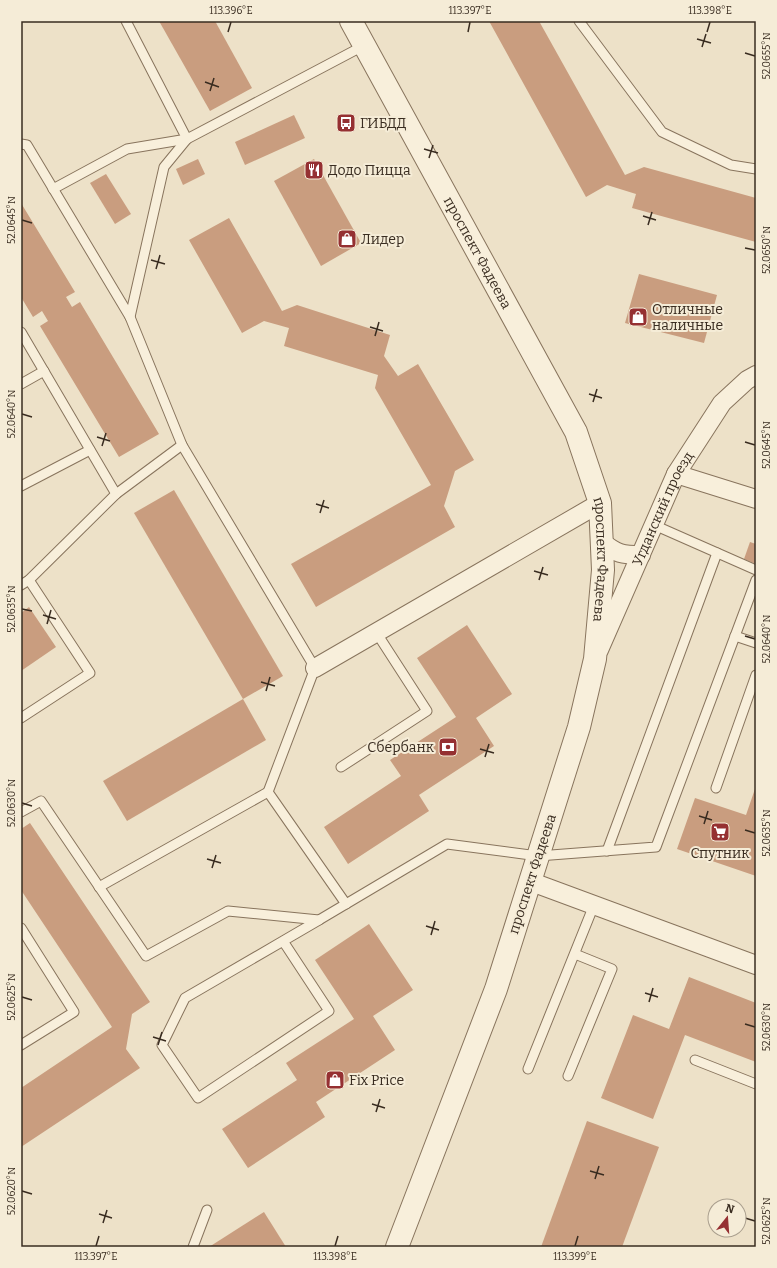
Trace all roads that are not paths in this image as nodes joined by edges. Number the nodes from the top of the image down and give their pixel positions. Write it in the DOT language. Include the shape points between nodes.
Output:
graph roads {
  1 [pos="126,21"];
  2 [pos="351,21"];
  3 [pos="579,21"];
  4 [pos="365,45"];
  5 [pos="187,139"];
  6 [pos="21,144"];
  7 [pos="756,169"];
  8 [pos="53,190"];
  9 [pos="130,317"];
  10 [pos="21,332"];
  11 [pos="44,371"];
  12 [pos="756,375"];
  13 [pos="21,384"];
  14 [pos="182,445"];
  15 [pos="90,450"];
  16 [pos="676,474"];
  17 [pos="21,486"];
  18 [pos="116,494"];
  19 [pos="756,499"];
  20 [pos="600,503"];
  21 [pos="654,525"];
  22 [pos="602,542"];
  23 [pos="717,554"];
  24 [pos="641,556"];
  25 [pos="756,570"];
  26 [pos="756,580"];
  27 [pos="25,583"];
  28 [pos="376,632"];
  29 [pos="735,636"];
  30 [pos="756,643"];
  31 [pos="595,660"];
  32 [pos="315,668"];
  33 [pos="756,675"];
  34 [pos="21,718"];
  35 [pos="341,767"];
  36 [pos="716,788"];
  37 [pos="268,792"];
  38 [pos="21,812"];
  39 [pos="607,851"];
  40 [pos="538,856"];
  41 [pos="529,881"];
  42 [pos="99,887"];
  43 [pos="346,904"];
  44 [pos="594,905"];
  45 [pos="319,920"];
  46 [pos="21,928"];
  47 [pos="283,941"];
  48 [pos="575,954"];
  49 [pos="756,965"];
  50 [pos="21,1045"];
  51 [pos="695,1060"];
  52 [pos="528,1069"];
  53 [pos="568,1076"];
  54 [pos="756,1084"];
  55 [pos="207,1210"];
  56 [pos="193,1247"];
  57 [pos="397,1247"];
  1 -- 5 [label="lane"];
  2 -- 4 [label="street, проспект Фадеева"];
  3 -- 7 [label="lane" via="662,132 731,165"];
  4 -- 5 [label="lane"];
  4 -- 20 [label="street, проспект Фадеева" via="576,432"];
  5 -- 8 [label="lane" via="127,149"];
  5 -- 9 [label="lane" via="164,167"];
  6 -- 8 [label="lane" via="26,145"];
  8 -- 9 [label="lane"];
  9 -- 14 [label="lane"];
  10 -- 11 [label="lane"];
  11 -- 13 [label="lane"];
  11 -- 15 [label="lane"];
  12 -- 16 [label="street, Угданский проезд" via="722,403"];
  14 -- 18 [label="lane"];
  14 -- 32 [label="lane"];
  15 -- 17 [label="lane"];
  15 -- 18 [label="lane"];
  16 -- 19 [label="street"];
  16 -- 21 [label="street, Угданский проезд"];
  18 -- 27 [label="lane"];
  20 -- 22 [label="street, проспект Фадеева"];
  20 -- 28 [label="street"];
  21 -- 23 [label="lane"];
  21 -- 24 [label="street, Угданский проезд"];
  22 -- 24 [label="street" via="614,552"];
  22 -- 31 [label="street, проспект Фадеева" via="603,570"];
  23 -- 25 [label="lane"];
  23 -- 39 [label="lane"];
  24 -- 31 [label="street, Угданский проезд"];
  26 -- 29 [label="lane"];
  27 -- 34 [label="lane" via="90,673"];
  28 -- 32 [label="street"];
  28 -- 35 [label="lane" via="427,711"];
  29 -- 30 [label="lane"];
  29 -- 39 [label="lane" via="656,848"];
  31 -- 40 [label="street, проспект Фадеева" via="579,727"];
  32 -- 37 [label="lane"];
  33 -- 36 [label="lane"];
  37 -- 42 [label="lane"];
  37 -- 43 [label="lane"];
  38 -- 42 [label="lane" via="41,801"];
  39 -- 40 [label="lane"];
  40 -- 41 [label="street, проспект Фадеева"];
  40 -- 43 [label="lane" via="447,844"];
  41 -- 44 [label="street"];
  41 -- 57 [label="street, проспект Фадеева" via="496,989"];
  42 -- 45 [label="lane" via="146,956 228,911"];
  43 -- 45 [label="lane"];
  44 -- 48 [label="lane"];
  44 -- 49 [label="street"];
  45 -- 47 [label="lane"];
  46 -- 50 [label="lane" via="74,1012"];
  47 -- 47 [label="lane" via="329,1011 198,1098 162,1045 185,998"];
  48 -- 52 [label="lane"];
  48 -- 53 [label="lane" via="612,969"];
  51 -- 54 [label="lane"];
  55 -- 56 [label="lane"];
}
